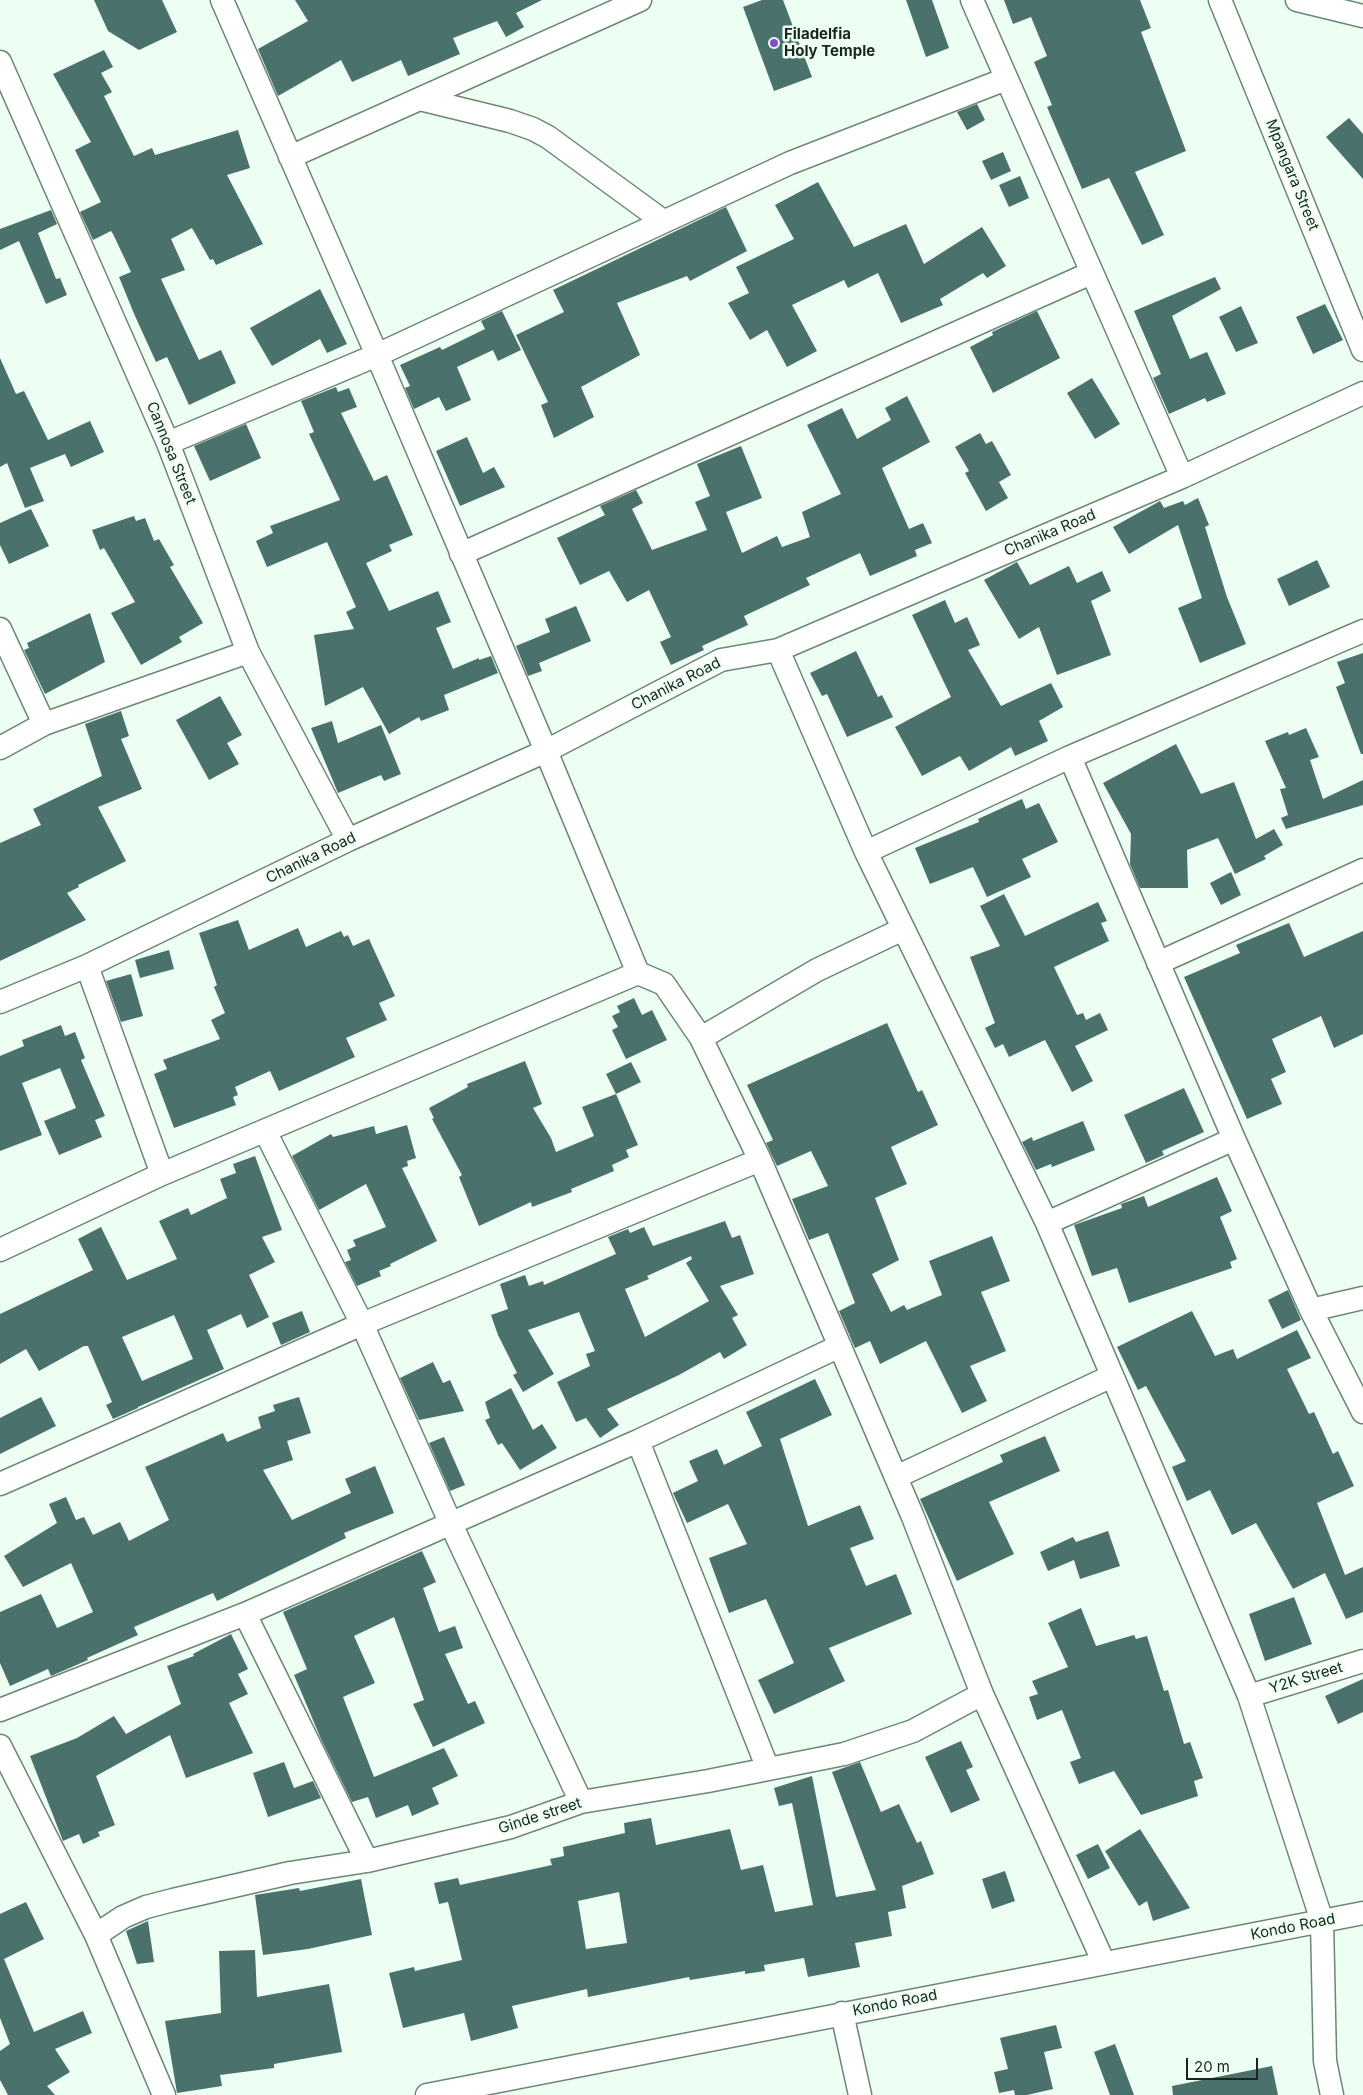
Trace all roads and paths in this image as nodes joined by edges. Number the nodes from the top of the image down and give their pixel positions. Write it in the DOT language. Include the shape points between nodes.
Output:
graph roads {
  1 [pos="222,0"];
  2 [pos="640,0"];
  3 [pos="972,0"];
  4 [pos="1220,0"];
  5 [pos="1297,0"];
  6 [pos="1363,16"];
  7 [pos="0,62"];
  8 [pos="1006,79"];
  9 [pos="420,99"];
  10 [pos="290,157"];
  11 [pos="663,221"];
  12 [pos="1091,273"];
  13 [pos="1363,350"];
  14 [pos="377,355"];
  15 [pos="1363,393"];
  16 [pos="168,442"];
  17 [pos="1182,477"];
  18 [pos="461,554"];
  19 [pos="0,628"];
  20 [pos="1363,631"];
  21 [pos="778,650"];
  22 [pos="248,652"];
  23 [pos="44,724"];
  24 [pos="0,748"];
  25 [pos="546,751"];
  26 [pos="1070,757"];
  27 [pos="348,840"];
  28 [pos="866,852"];
  29 [pos="1363,870"];
  30 [pos="903,929"];
  31 [pos="1158,963"];
  32 [pos="87,966"];
  33 [pos="638,973"];
  34 [pos="0,1002"];
  35 [pos="700,1038"];
  36 [pos="265,1131"];
  37 [pos="1234,1139"];
  38 [pos="760,1160"];
  39 [pos="162,1174"];
  40 [pos="1047,1223"];
  41 [pos="0,1250"];
  42 [pos="1363,1298"];
  43 [pos="1311,1310"];
  44 [pos="362,1324"];
  45 [pos="840,1346"];
  46 [pos="1112,1376"];
  47 [pos="1363,1412"];
  48 [pos="638,1441"];
  49 [pos="896,1477"];
  50 [pos="0,1484"];
  51 [pos="450,1522"];
  52 [pos="245,1614"];
  53 [pos="1363,1661"];
  54 [pos="982,1694"];
  55 [pos="1249,1696"];
  56 [pos="0,1710"];
  57 [pos="0,1746"];
  58 [pos="768,1769"];
  59 [pos="581,1802"];
  60 [pos="367,1861"];
  61 [pos="1363,1913"];
  62 [pos="1322,1921"];
  63 [pos="96,1935"];
  64 [pos="1104,1963"];
  65 [pos="842,2013"];
  66 [pos="164,2095"];
  67 [pos="427,2095"];
  68 [pos="860,2095"];
  69 [pos="1332,2095"];
  1 -- 10 [label="street"];
  2 -- 9 [label="street"];
  3 -- 8 [label="street"];
  4 -- 13 [label="street, Mpangara Street"];
  5 -- 6 [label="street"];
  7 -- 16 [label="street, Cannosa Street"];
  8 -- 11 [label="street" via="790,163"];
  8 -- 12 [label="street"];
  9 -- 10 [label="street"];
  9 -- 11 [label="street" via="510,121 548,137"];
  10 -- 14 [label="street"];
  11 -- 14 [label="street"];
  12 -- 17 [label="street"];
  12 -- 18 [label="street"];
  14 -- 16 [label="street"];
  14 -- 18 [label="street"];
  15 -- 17 [label="street, Chanika Road"];
  16 -- 22 [label="street, Cannosa Street"];
  17 -- 21 [label="street, Chanika Road"];
  18 -- 25 [label="street"];
  19 -- 23 [label="street"];
  20 -- 26 [label="street"];
  21 -- 25 [label="street, Chanika Road" via="721,660"];
  21 -- 28 [label="street"];
  22 -- 23 [label="street"];
  22 -- 27 [label="street, Cannosa Street"];
  23 -- 24 [label="street"];
  25 -- 27 [label="street, Chanika Road"];
  25 -- 33 [label="street"];
  26 -- 28 [label="street"];
  26 -- 31 [label="street"];
  27 -- 32 [label="street, Chanika Road"];
  28 -- 30 [label="street"];
  29 -- 31 [label="street"];
  30 -- 35 [label="street" via="817,970"];
  30 -- 40 [label="street"];
  31 -- 37 [label="street"];
  32 -- 34 [label="street, Chanika Road"];
  32 -- 39 [label="street"];
  33 -- 35 [label="street" via="664,984"];
  33 -- 36 [label="street"];
  35 -- 38 [label="street"];
  36 -- 39 [label="street"];
  36 -- 44 [label="street"];
  37 -- 40 [label="street"];
  37 -- 43 [label="street"];
  38 -- 44 [label="street"];
  38 -- 45 [label="street"];
  39 -- 41 [label="street"];
  40 -- 46 [label="street"];
  42 -- 43 [label="street"];
  43 -- 47 [label="street"];
  44 -- 50 [label="street"];
  44 -- 51 [label="street"];
  45 -- 48 [label="street"];
  45 -- 49 [label="street"];
  46 -- 49 [label="street"];
  46 -- 55 [label="street"];
  48 -- 51 [label="street"];
  48 -- 58 [label="street"];
  49 -- 54 [label="street"];
  51 -- 52 [label="street"];
  51 -- 59 [label="street"];
  52 -- 56 [label="street"];
  52 -- 60 [label="street"];
  53 -- 55 [label="street, Y2K Street"];
  54 -- 58 [label="street, Ginde street" via="913,1731 844,1754"];
  54 -- 64 [label="street"];
  55 -- 62 [label="street"];
  57 -- 63 [label="street"];
  58 -- 59 [label="street, Ginde street"];
  59 -- 60 [label="street, Ginde street" via="511,1827"];
  60 -- 63 [label="street, Ginde street" via="290,1873 146,1907 123,1916"];
  61 -- 62 [label="street, Kondo Road"];
  62 -- 64 [label="street, Kondo Road"];
  62 -- 69 [label="street" via="1325,2062"];
  63 -- 66 [label="street"];
  64 -- 65 [label="street, Kondo Road"];
  65 -- 67 [label="street, Kondo Road"];
  65 -- 68 [label="street"];
}
